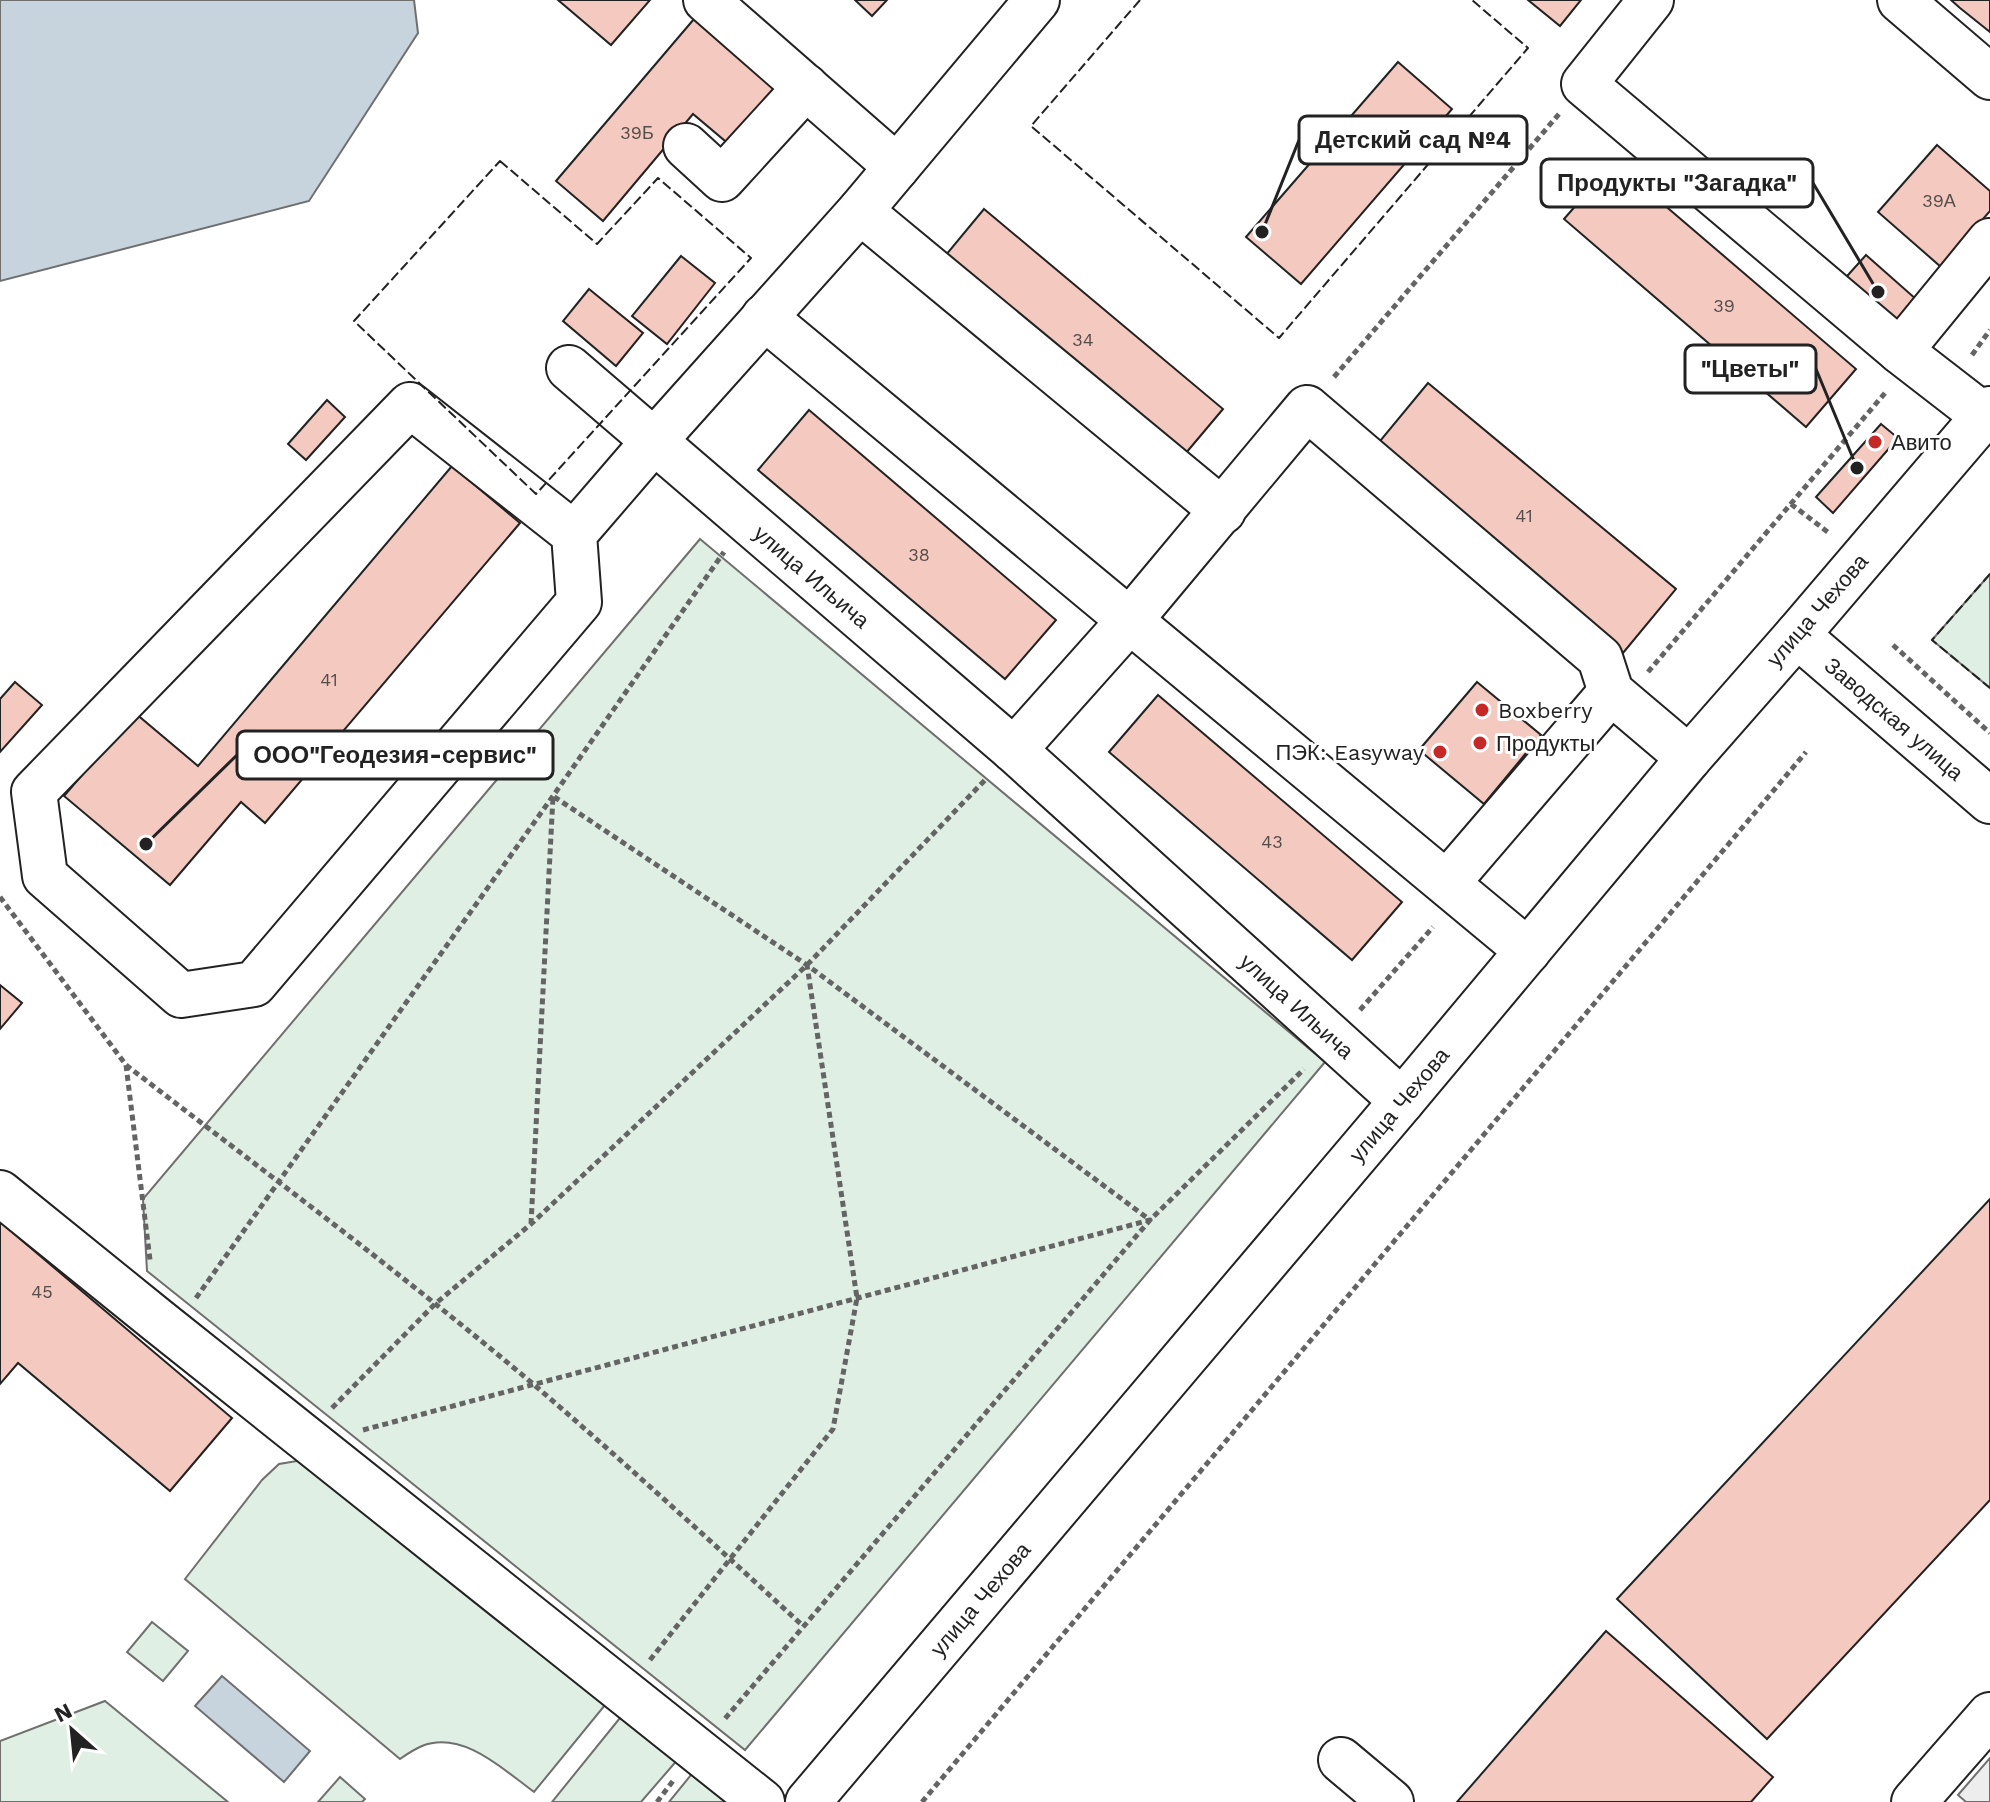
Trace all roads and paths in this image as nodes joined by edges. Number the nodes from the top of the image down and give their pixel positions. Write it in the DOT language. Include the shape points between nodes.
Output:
graph roads {
  1 [pos="706,0"];
  2 [pos="1037,0"];
  3 [pos="1651,0"];
  4 [pos="1900,0"];
  5 [pos="1990,77"];
  6 [pos="1584,84"];
  7 [pos="806,87"];
  8 [pos="686,146"];
  9 [pos="897,167"];
  10 [pos="860,211"];
  11 [pos="1990,241"];
  12 [pos="764,317"];
  13 [pos="1900,351"];
  14 [pos="569,368"];
  15 [pos="1307,408"];
  16 [pos="1987,412"];
  17 [pos="655,440"];
  18 [pos="1791,504"];
  19 [pos="1223,511"];
  20 [pos="746,519"];
  21 [pos="574,534"];
  22 [pos="1830,534"];
  23 [pos="1130,620"];
  24 [pos="1797,635"];
  25 [pos="1893,645"];
  26 [pos="1611,692"];
  27 [pos="1990,733"];
  28 [pos="1014,750"];
  29 [pos="1806,752"];
  30 [pos="1689,758"];
  31 [pos="553,796"];
  32 [pos="1990,801"];
  33 [pos="1447,883"];
  34 [pos="0,897"];
  35 [pos="1528,951"];
  36 [pos="807,965"];
  37 [pos="126,1065"];
  38 [pos="1402,1101"];
  39 [pos="278,1183"];
  40 [pos="0,1193"];
  41 [pos="531,1224"];
  42 [pos="435,1304"];
  43 [pos="165,1326"];
  44 [pos="303,1437"];
  45 [pos="730,1559"];
  46 [pos="803,1626"];
  47 [pos="625,1692"];
  48 [pos="1990,1715"];
  49 [pos="698,1750"];
  50 [pos="1341,1760"];
  51 [pos="762,1802"];
  52 [pos="808,1802"];
  53 [pos="922,1802"];
  54 [pos="1391,1802"];
  55 [pos="1914,1802"];
  1 -- 7 [label="street"];
  2 -- 9 [label="street"];
  3 -- 6 [label="street"];
  4 -- 5 [label="street"];
  6 -- 13 [label="street"];
  6 -- 15 [label="path"];
  7 -- 8 [label="street" via="722,179"];
  7 -- 9 [label="street"];
  9 -- 10 [label="street"];
  10 -- 12 [label="street"];
  10 -- 19 [label="street"];
  11 -- 13 [label="street"];
  12 -- 17 [label="street"];
  12 -- 23 [label="street"];
  13 -- 16 [label="street"];
  14 -- 17 [label="street, улица Ильича"];
  15 -- 19 [label="street"];
  15 -- 26 [label="street" via="1600,658"];
  16 -- 24 [label="street, улица Чехова"];
  17 -- 20 [label="street, улица Ильича"];
  17 -- 21 [label="street"];
  18 -- 22 [label="path"];
  19 -- 23 [label="street"];
  20 -- 28 [label="street, улица Ильича"];
  20 -- 31 [label="path"];
  21 -- 21 [label="street" via="579,602 254,984 181,995 45,876 34,792 410,405"];
  23 -- 28 [label="street"];
  23 -- 33 [label="street"];
  24 -- 30 [label="street, улица Чехова"];
  24 -- 32 [label="street, Заводская улица"];
  25 -- 27 [label="path"];
  26 -- 30 [label="street"];
  26 -- 33 [label="street"];
  28 -- 36 [label="path"];
  28 -- 38 [label="street, улица Ильича"];
  29 -- 53 [label="path"];
  30 -- 35 [label="street, улица Чехова"];
  31 -- 36 [label="path"];
  31 -- 39 [label="path"];
  31 -- 41 [label="path"];
  33 -- 35 [label="street"];
  34 -- 37 [label="path"];
  35 -- 38 [label="street, улица Чехова"];
  36 -- 41 [label="path"];
  36 -- 45 [label="path" via="857,1298 833,1429"];
  36 -- 46 [label="path" via="1150,1220"];
  37 -- 39 [label="path"];
  37 -- 43 [label="path"];
  38 -- 52 [label="street, улица Чехова"];
  39 -- 42 [label="path"];
  39 -- 43 [label="path"];
  40 -- 43 [label="street"];
  41 -- 42 [label="path"];
  42 -- 44 [label="path"];
  42 -- 45 [label="path"];
  43 -- 44 [label="street"];
  44 -- 47 [label="street"];
  45 -- 46 [label="path"];
  45 -- 47 [label="path"];
  46 -- 49 [label="path"];
  47 -- 49 [label="street"];
  48 -- 55 [label="street"];
  49 -- 51 [label="street"];
  50 -- 54 [label="street"];
}
